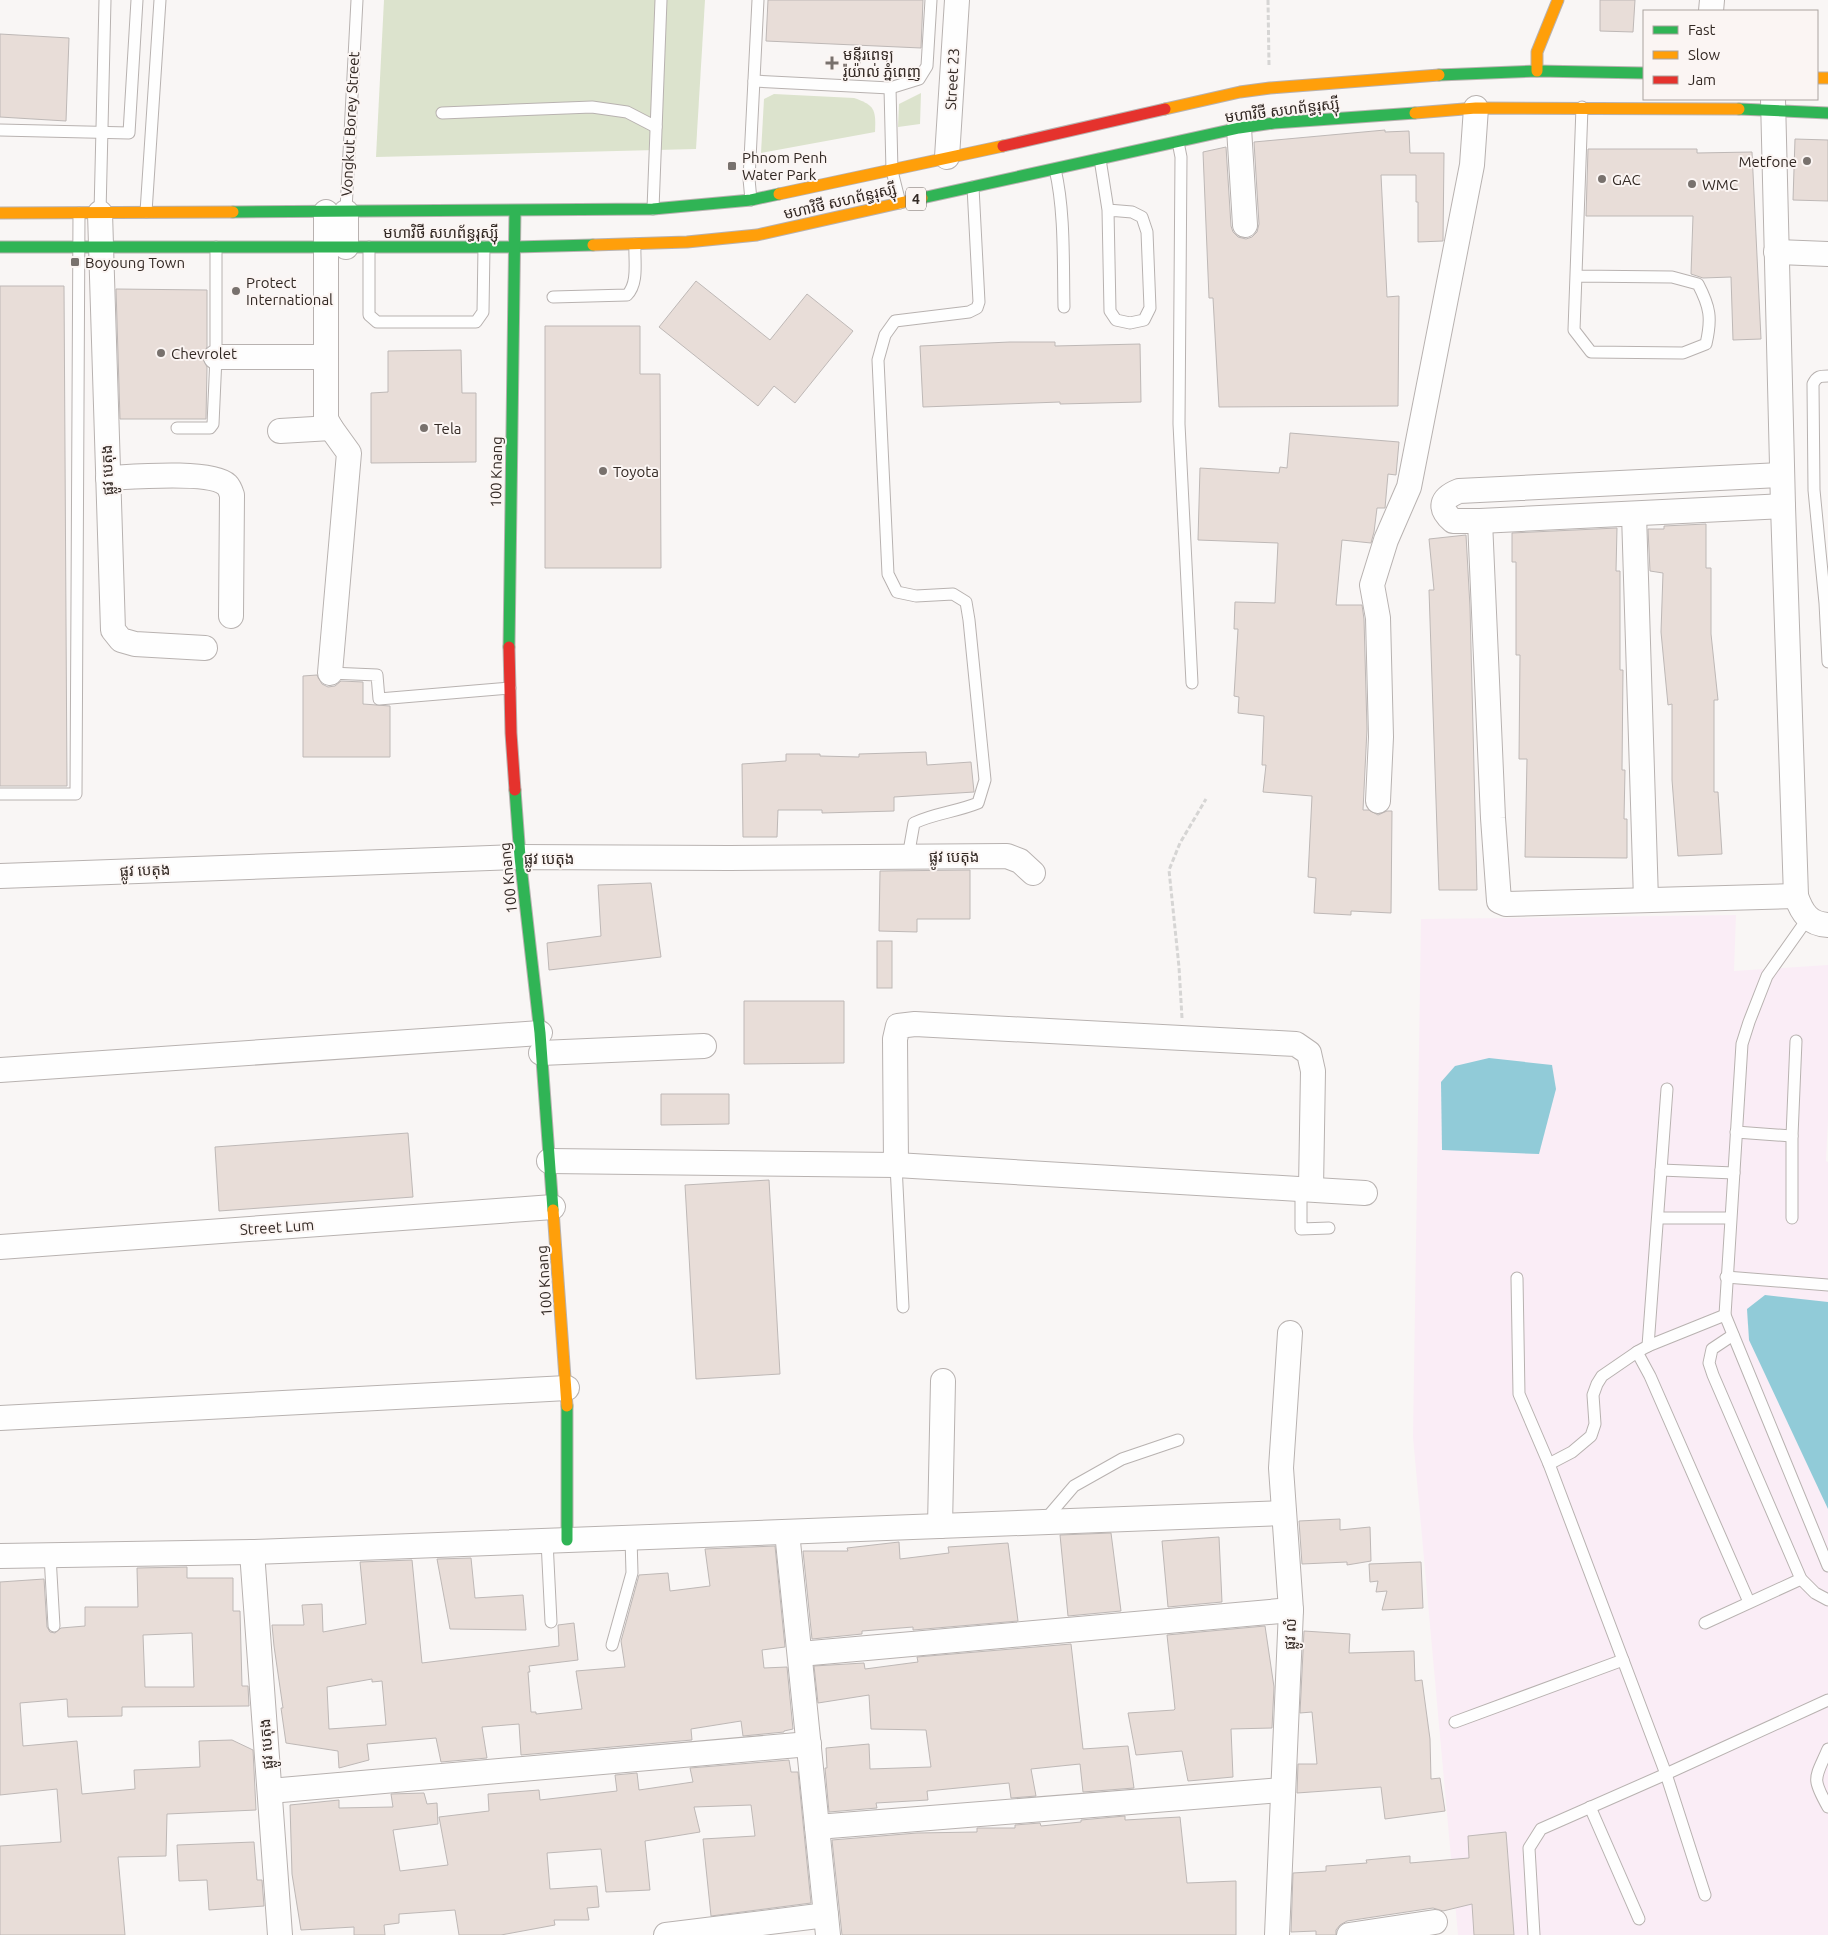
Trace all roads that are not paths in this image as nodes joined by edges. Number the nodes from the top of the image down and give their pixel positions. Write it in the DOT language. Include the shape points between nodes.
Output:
graph roads {
  1 [pos="105,0"];
  2 [pos="137,0"];
  3 [pos="160,0"];
  4 [pos="357,0"];
  5 [pos="661,0"];
  6 [pos="758,0"];
  7 [pos="931,0"];
  8 [pos="956,0"];
  9 [pos="1558,0"];
  10 [pos="1537,71"];
  11 [pos="1643,73"];
  12 [pos="754,81"];
  13 [pos="890,88"];
  14 [pos="1773,105"];
  15 [pos="1582,107"];
  16 [pos="1476,108"];
  17 [pos="442,112"];
  18 [pos="1828,113"];
  19 [pos="656,127"];
  20 [pos="1239,128"];
  21 [pos="0,130"];
  22 [pos="100,132"];
  23 [pos="1178,142"];
  24 [pos="948,157"];
  25 [pos="1100,159"];
  26 [pos="1055,169"];
  27 [pos="892,171"];
  28 [pos="973,187"];
  29 [pos="751,200"];
  30 [pos="900,203"];
  31 [pos="653,209"];
  32 [pos="1108,210"];
  33 [pos="515,211"];
  34 [pos="146,212"];
  35 [pos="336,212"];
  36 [pos="0,213"];
  37 [pos="90,213"];
  38 [pos="1245,225"];
  39 [pos="635,244"];
  40 [pos="90,247"];
  41 [pos="216,247"];
  42 [pos="336,247"];
  43 [pos="369,247"];
  44 [pos="484,247"];
  45 [pos="515,247"];
  46 [pos="0,248"];
  47 [pos="1776,252"];
  48 [pos="1828,254"];
  49 [pos="1576,276"];
  50 [pos="553,297"];
  51 [pos="1064,307"];
  52 [pos="326,356"];
  53 [pos="216,357"];
  54 [pos="1828,376"];
  55 [pos="177,428"];
  56 [pos="330,428"];
  57 [pos="280,431"];
  58 [pos="1782,475"];
  59 [pos="108,478"];
  60 [pos="1783,506"];
  61 [pos="1634,514"];
  62 [pos="1480,521"];
  63 [pos="1826,603"];
  64 [pos="231,616"];
  65 [pos="206,648"];
  66 [pos="1828,662"];
  67 [pos="330,673"];
  68 [pos="1192,683"];
  69 [pos="510,688"];
  70 [pos="0,794"];
  71 [pos="1378,801"];
  72 [pos="520,857"];
  73 [pos="908,857"];
  74 [pos="1033,873"];
  75 [pos="0,876"];
  76 [pos="1796,896"];
  77 [pos="1646,900"];
  78 [pos="1818,921"];
  79 [pos="1796,1042"];
  80 [pos="540,1043"];
  81 [pos="704,1046"];
  82 [pos="0,1070"];
  83 [pos="1667,1089"];
  84 [pos="1736,1132"];
  85 [pos="1792,1136"];
  86 [pos="549,1161"];
  87 [pos="896,1165"];
  88 [pos="1661,1170"];
  89 [pos="1734,1173"];
  90 [pos="1306,1188"];
  91 [pos="1365,1193"];
  92 [pos="553,1207"];
  93 [pos="1658,1218"];
  94 [pos="1730,1218"];
  95 [pos="1792,1218"];
  96 [pos="1330,1228"];
  97 [pos="0,1247"];
  98 [pos="1726,1277"];
  99 [pos="1516,1278"];
  100 [pos="1828,1285"];
  101 [pos="903,1307"];
  102 [pos="1724,1315"];
  103 [pos="1290,1333"];
  104 [pos="1733,1335"];
  105 [pos="1648,1346"];
  106 [pos="1637,1352"];
  107 [pos="943,1381"];
  108 [pos="567,1388"];
  109 [pos="0,1418"];
  110 [pos="1178,1440"];
  111 [pos="1550,1464"];
  112 [pos="1284,1513"];
  113 [pos="1042,1522"];
  114 [pos="940,1526"];
  115 [pos="787,1532"];
  116 [pos="631,1538"];
  117 [pos="557,1541"];
  118 [pos="252,1552"];
  119 [pos="0,1556"];
  120 [pos="50,1556"];
  121 [pos="1828,1566"];
  122 [pos="1801,1579"];
  123 [pos="1828,1600"];
  124 [pos="1749,1602"];
  125 [pos="1291,1610"];
  126 [pos="551,1622"];
  127 [pos="1705,1623"];
  128 [pos="54,1626"];
  129 [pos="612,1645"];
  130 [pos="800,1654"];
  131 [pos="1622,1660"];
  132 [pos="1828,1700"];
  133 [pos="1455,1722"];
  134 [pos="809,1744"];
  135 [pos="1828,1749"];
  136 [pos="1666,1774"];
  137 [pos="1282,1790"];
  138 [pos="270,1791"];
  139 [pos="1590,1806"];
  140 [pos="1828,1807"];
  141 [pos="818,1827"];
  142 [pos="1705,1894"];
  143 [pos="1639,1919"];
  144 [pos="1435,1922"];
  145 [pos="827,1925"];
  146 [pos="280,1935"];
  147 [pos="666,1935"];
  148 [pos="1277,1935"];
  149 [pos="1349,1935"];
  150 [pos="1534,1935"];
  1 -- 22 [label="lane"];
  2 -- 22 [label="lane" via="129,133"];
  3 -- 34 [label="lane"];
  4 -- 35 [label="lane, Vongkut Borey Street"];
  5 -- 19 [label="lane"];
  6 -- 12 [label="lane"];
  7 -- 13 [label="lane" via="927,66 919,79"];
  8 -- 24 [label="street, Street 23"];
  9 -- 10 [label="main road" via="1537,52"];
  10 -- 11 [label="main road, មហាវិថី សហព័ន្ធរុស្ស៊ី / 4"];
  10 -- 24 [label="main road, មហាវិថី សហព័ន្ធរុស្ស៊ី / 4" via="1468,73 1240,92"];
  12 -- 13 [label="lane"];
  12 -- 29 [label="lane" via="749,179"];
  13 -- 27 [label="lane"];
  14 -- 15 [label="main road, មហាវិថី សហព័ន្ធរុស្ស៊ី / 4"];
  14 -- 18 [label="main road, មហាវិថី សហព័ន្ធរុស្ស៊ី / 4"];
  14 -- 47 [label="street"];
  15 -- 16 [label="main road, មហាវិថី សហព័ន្ធរុស្ស៊ី / 4"];
  15 -- 49 [label="lane"];
  16 -- 20 [label="main road, មហាវិថី សហព័ន្ធរុស្ស៊ី / 4"];
  16 -- 71 [label="street" via="1472,165 1409,487 1386,540 1372,584 1378,618"];
  17 -- 19 [label="lane" via="592,106 627,112"];
  19 -- 31 [label="lane"];
  20 -- 23 [label="main road, មហាវិថី សហព័ន្ធរុស្ស៊ី / 4"];
  20 -- 38 [label="street"];
  21 -- 22 [label="lane"];
  22 -- 37 [label="lane"];
  23 -- 25 [label="main road, មហាវិថី សហព័ន្ធរុស្ស៊ី / 4"];
  23 -- 68 [label="lane" via="1181,157 1179,424"];
  24 -- 27 [label="main road, មហាវិថី សហព័ន្ធរុស្ស៊ី / 4"];
  25 -- 26 [label="main road, មហាវិថី សហព័ន្ធរុស្ស៊ី / 4"];
  25 -- 32 [label="lane"];
  26 -- 28 [label="main road, មហាវិថី សហព័ន្ធរុស្ស៊ី / 4"];
  26 -- 51 [label="lane"];
  27 -- 29 [label="main road, មហាវិថី សហព័ន្ធរុស្ស៊ី / 4"];
  27 -- 30 [label="lane"];
  28 -- 30 [label="main road, មហាវិថី សហព័ន្ធរុស្ស៊ី / 4"];
  28 -- 73 [label="lane" via="978,258 977,308 970,312 896,321 885,335 878,360 888,574 897,592 916,596 953,594 966,602 985,780 978,803 914,822"];
  29 -- 31 [label="main road, មហាវិថី សហព័ន្ធរុស្ស៊ី / 4"];
  30 -- 39 [label="main road, មហាវិថី សហព័ន្ធរុស្ស៊ី / 4" via="757,235"];
  31 -- 33 [label="main road, មហាវិថី សហព័ន្ធរុស្ស៊ី / 4"];
  32 -- 32 [label="lane" via="1110,311 1116,320 1130,323 1144,320 1150,308 1147,232 1142,217 1132,212"];
  33 -- 35 [label="main road, មហាវិថី សហព័ន្ធរុស្ស៊ី / 4"];
  33 -- 45 [label="main road, 100 Knang"];
  34 -- 35 [label="main road, មហាវិថី សហព័ន្ធរុស្ស៊ី / 4"];
  34 -- 37 [label="main road, មហាវិថី សហព័ន្ធរុស្ស៊ី / 4"];
  35 -- 42 [label="street, Vongkut Borey Street"];
  36 -- 37 [label="main road, មហាវិថី សហព័ន្ធរុស្ស៊ី / 4"];
  37 -- 40 [label="street, ផ្លូវ បេតុង"];
  39 -- 45 [label="main road, មហាវិថី សហព័ន្ធរុស្ស៊ី / 4"];
  39 -- 50 [label="lane" via="634,281 627,295"];
  40 -- 41 [label="main road, មហាវិថី សហព័ន្ធរុស្ស៊ី / 4"];
  40 -- 46 [label="main road, មហាវិថី សហព័ន្ធរុស្ស៊ី / 4"];
  40 -- 59 [label="street, ផ្លូវ បេតុង"];
  40 -- 70 [label="lane" via="76,794"];
  41 -- 42 [label="main road, មហាវិថី សហព័ន្ធរុស្ស៊ី / 4"];
  41 -- 53 [label="lane"];
  42 -- 43 [label="main road, មហាវិថី សហព័ន្ធរុស្ស៊ី / 4"];
  42 -- 52 [label="street"];
  43 -- 44 [label="main road, មហាវិថី សហព័ន្ធរុស្ស៊ី / 4"];
  43 -- 44 [label="lane" via="369,315 377,322 476,322 483,312"];
  44 -- 45 [label="main road, មហាវិថី សហព័ន្ធរុស្ស៊ី / 4"];
  45 -- 69 [label="main road, 100 Knang" via="508,629"];
  47 -- 48 [label="street"];
  47 -- 58 [label="street"];
  49 -- 49 [label="lane" via="1574,330 1591,352 1684,353 1706,344 1710,328 1708,304 1698,284 1672,277"];
  52 -- 53 [label="street"];
  52 -- 56 [label="street" via="326,419"];
  53 -- 55 [label="lane" via="213,424 210,428"];
  54 -- 63 [label="lane" via="1816,378 1813,384 1814,490"];
  56 -- 57 [label="street"];
  56 -- 67 [label="street" via="349,453"];
  58 -- 60 [label="street"];
  58 -- 62 [label="street" via="1458,491 1448,495 1443,508 1453,521"];
  59 -- 64 [label="street" via="199,477 228,485 232,495"];
  59 -- 65 [label="street, ផ្លូវ បេតុង" via="112,630 121,640 135,644"];
  60 -- 61 [label="street"];
  60 -- 76 [label="street"];
  61 -- 62 [label="street"];
  61 -- 77 [label="street"];
  62 -- 77 [label="street" via="1499,901 1506,904"];
  63 -- 66 [label="lane"];
  67 -- 69 [label="lane" via="377,675 379,699"];
  69 -- 72 [label="main road, 100 Knang"];
  72 -- 73 [label="street, ផ្លូវ បេតុង"];
  72 -- 75 [label="street, ផ្លូវ បេតុង"];
  72 -- 80 [label="main road, 100 Knang"];
  73 -- 74 [label="street, ផ្លូវ បេតុង" via="1007,856 1020,861"];
  76 -- 77 [label="street"];
  76 -- 78 [label="street" via="1801,909"];
  78 -- 84 [label="lane" via="1767,976 1748,1022 1742,1044"];
  79 -- 85 [label="lane"];
  80 -- 81 [label="street"];
  80 -- 82 [label="street"];
  80 -- 86 [label="main road, 100 Knang"];
  83 -- 88 [label="lane"];
  84 -- 85 [label="lane"];
  84 -- 89 [label="lane"];
  85 -- 95 [label="lane"];
  86 -- 87 [label="street"];
  86 -- 92 [label="main road, 100 Knang"];
  87 -- 90 [label="street"];
  87 -- 90 [label="street" via="894,1039 898,1026 915,1024 1183,1037 1296,1044 1309,1053 1313,1071"];
  87 -- 101 [label="lane"];
  88 -- 89 [label="lane"];
  88 -- 93 [label="lane"];
  89 -- 94 [label="lane"];
  90 -- 91 [label="street"];
  90 -- 96 [label="lane" via="1301,1229"];
  92 -- 97 [label="street, Street Lum"];
  92 -- 108 [label="main road, 100 Knang"];
  93 -- 94 [label="lane"];
  93 -- 105 [label="lane"];
  94 -- 98 [label="lane"];
  98 -- 100 [label="lane"];
  98 -- 102 [label="lane"];
  99 -- 111 [label="lane" via="1519,1394"];
  102 -- 104 [label="lane"];
  102 -- 105 [label="lane"];
  103 -- 112 [label="street, ផ្លូវ លំ" via="1281,1468"];
  104 -- 121 [label="lane"];
  104 -- 122 [label="lane" via="1712,1349 1709,1362"];
  105 -- 106 [label="lane"];
  106 -- 111 [label="lane" via="1602,1376 1597,1384 1593,1395 1595,1424 1591,1436"];
  106 -- 124 [label="lane"];
  107 -- 114 [label="street"];
  108 -- 109 [label="street"];
  108 -- 117 [label="main road, 100 Knang"];
  110 -- 113 [label="lane" via="1122,1460 1074,1486"];
  111 -- 131 [label="lane"];
  112 -- 113 [label="street"];
  112 -- 125 [label="street, ផ្លូវ លំ"];
  113 -- 114 [label="street"];
  114 -- 115 [label="street"];
  115 -- 116 [label="street"];
  115 -- 130 [label="street"];
  116 -- 117 [label="street"];
  116 -- 129 [label="lane" via="632,1573"];
  117 -- 118 [label="street"];
  117 -- 126 [label="lane"];
  118 -- 120 [label="street"];
  118 -- 138 [label="street, ផ្លូវ បេតុង"];
  119 -- 120 [label="street"];
  120 -- 128 [label="lane"];
  122 -- 123 [label="lane"];
  122 -- 124 [label="lane"];
  124 -- 127 [label="lane"];
  125 -- 130 [label="street"];
  125 -- 137 [label="street, ផ្លូវ លំ"];
  130 -- 134 [label="street"];
  131 -- 133 [label="lane"];
  131 -- 136 [label="lane"];
  132 -- 136 [label="lane"];
  134 -- 138 [label="street"];
  134 -- 141 [label="street"];
  135 -- 140 [label="lane" via="1816,1776 1817,1787"];
  136 -- 139 [label="lane"];
  136 -- 142 [label="lane"];
  137 -- 141 [label="street"];
  137 -- 148 [label="street, ផ្លូវ លំ"];
  138 -- 146 [label="street, ផ្លូវ បេតុង"];
  139 -- 143 [label="lane"];
  139 -- 150 [label="lane" via="1541,1829 1529,1848"];
  141 -- 145 [label="street"];
  144 -- 149 [label="street"];
  145 -- 147 [label="street"];
}
